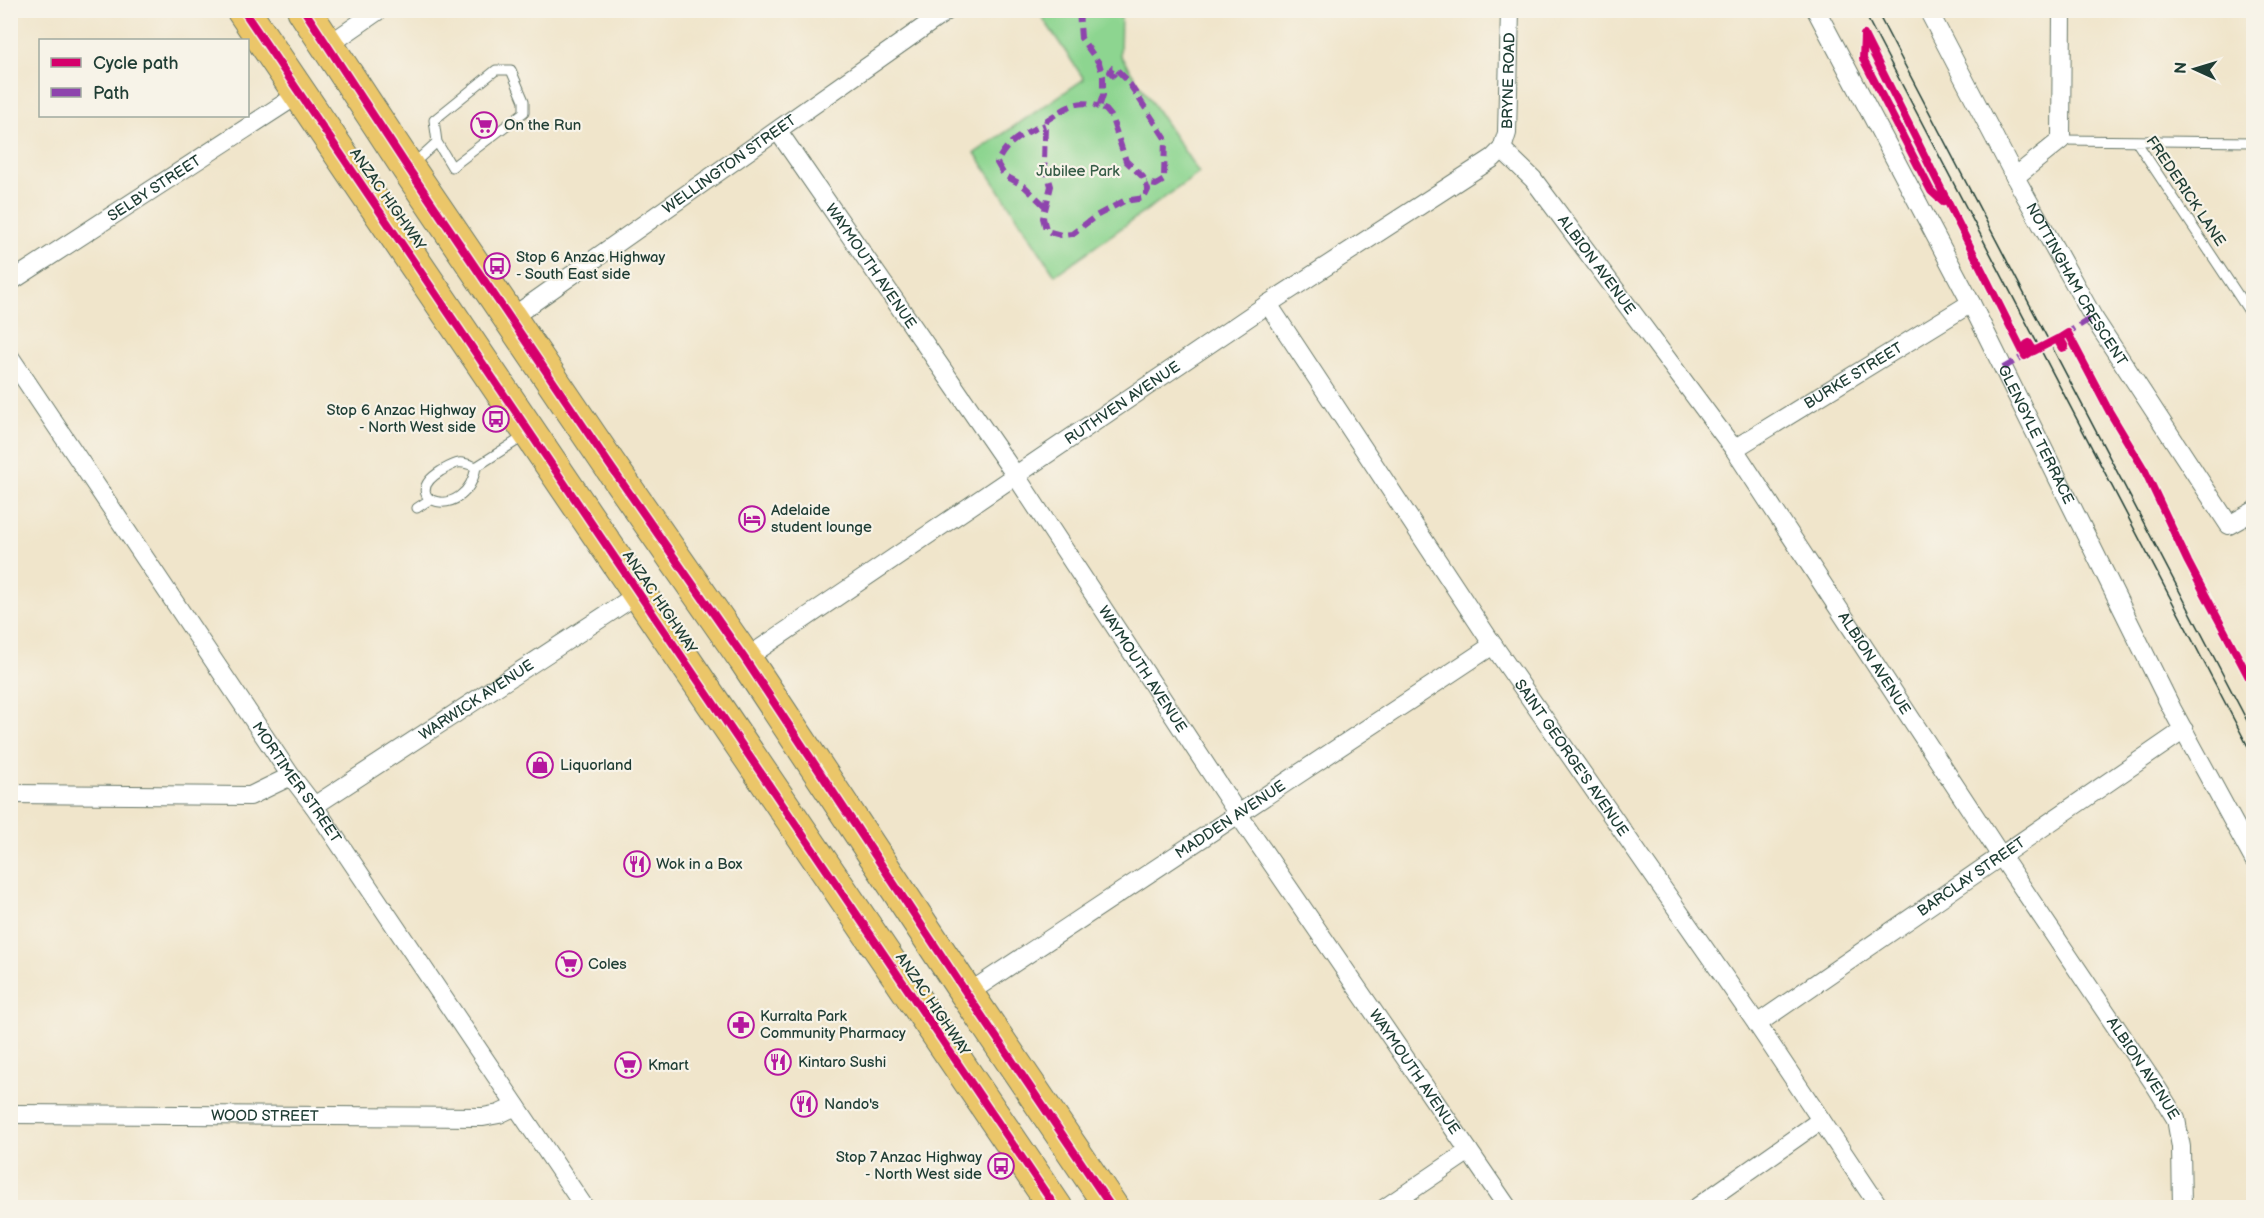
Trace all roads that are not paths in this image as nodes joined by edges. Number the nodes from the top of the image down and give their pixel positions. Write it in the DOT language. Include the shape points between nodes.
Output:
graph roads {
  1 [pos="243,10"];
  2 [pos="304,10"];
  3 [pos="379,10"];
  4 [pos="948,10"];
  5 [pos="1510,10"];
  6 [pos="1816,10"];
  7 [pos="1928,10"];
  8 [pos="2062,10"];
  9 [pos="327,46"];
  10 [pos="299,94"];
  11 [pos="778,131"];
  12 [pos="387,135"];
  13 [pos="2061,140"];
  14 [pos="2136,141"];
  15 [pos="437,142"];
  16 [pos="2253,142"];
  17 [pos="1502,149"];
  18 [pos="408,168"];
  19 [pos="2015,177"];
  20 [pos="367,190"];
  21 [pos="433,204"];
  22 [pos="402,244"];
  23 [pos="10,282"];
  24 [pos="1971,303"];
  25 [pos="1268,304"];
  26 [pos="511,318"];
  27 [pos="2253,319"];
  28 [pos="10,357"];
  29 [pos="530,432"];
  30 [pos="1734,449"];
  31 [pos="609,464"];
  32 [pos="476,467"];
  33 [pos="1016,476"];
  34 [pos="572,493"];
  35 [pos="429,500"];
  36 [pos="417,508"];
  37 [pos="2253,511"];
  38 [pos="639,594"];
  39 [pos="1493,645"];
  40 [pos="745,659"];
  41 [pos="2184,730"];
  42 [pos="291,776"];
  43 [pos="10,794"];
  44 [pos="314,806"];
  45 [pos="1238,814"];
  46 [pos="2001,856"];
  47 [pos="2253,860"];
  48 [pos="967,994"];
  49 [pos="1757,1024"];
  50 [pos="963,1072"];
  51 [pos="516,1106"];
  52 [pos="10,1114"];
  53 [pos="1821,1120"];
  54 [pos="1469,1151"];
  55 [pos="1110,1207"];
  56 [pos="585,1208"];
  57 [pos="1056,1208"];
  58 [pos="1385,1208"];
  59 [pos="1508,1208"];
  60 [pos="1696,1208"];
  61 [pos="1880,1208"];
  62 [pos="2182,1208"];
  1 -- 10 [label="highway, ANZAC HIGHWAY"];
  2 -- 9 [label="highway"];
  3 -- 9 [label="street"];
  4 -- 11 [label="street, WELLINGTON STREET"];
  5 -- 17 [label="street, BRYNE ROAD" via="1508,133"];
  6 -- 24 [label="street, GLENGYLE TERRACE"];
  7 -- 19 [label="street, NOTTINGHAM CRESCENT"];
  8 -- 13 [label="street"];
  9 -- 12 [label="highway"];
  10 -- 20 [label="highway, ANZAC HIGHWAY"];
  10 -- 23 [label="street, SELBY STREET"];
  11 -- 26 [label="street, WELLINGTON STREET"];
  11 -- 33 [label="street, WAYMOUTH AVENUE"];
  12 -- 18 [label="highway"];
  12 -- 20 [label="highway" via="385,158 391,184 383,193"];
  13 -- 14 [label="lane, FREDERICK LANE"];
  13 -- 19 [label="street"];
  14 -- 16 [label="lane"];
  14 -- 27 [label="lane, FREDERICK LANE"];
  15 -- 15 [label="lane" via="434,120 496,70 511,70 524,100 524,112 452,167"];
  15 -- 18 [label="lane"];
  17 -- 25 [label="street, RUTHVEN AVENUE"];
  17 -- 30 [label="street, ALBION AVENUE" via="1533,179"];
  18 -- 21 [label="highway"];
  19 -- 37 [label="street, NOTTINGHAM CRESCENT" via="2093,317 2229,525"];
  20 -- 22 [label="highway, ANZAC HIGHWAY"];
  21 -- 22 [label="highway" via="417,202 404,212 399,229"];
  21 -- 26 [label="highway"];
  22 -- 29 [label="highway, ANZAC HIGHWAY"];
  24 -- 30 [label="street, BURKE STREET"];
  24 -- 41 [label="street, GLENGYLE TERRACE"];
  25 -- 33 [label="street, RUTHVEN AVENUE"];
  25 -- 39 [label="street, SAINT GEORGE'S AVENUE"];
  26 -- 31 [label="highway"];
  28 -- 42 [label="street, MORTIMER STREET"];
  29 -- 32 [label="lane"];
  29 -- 34 [label="highway, ANZAC HIGHWAY"];
  30 -- 46 [label="street, ALBION AVENUE"];
  31 -- 34 [label="highway"];
  31 -- 40 [label="highway"];
  32 -- 35 [label="lane" via="470,487 456,498 438,503"];
  32 -- 35 [label="lane" via="454,463 432,477 426,486"];
  33 -- 40 [label="street, RUTHVEN AVENUE"];
  33 -- 45 [label="street, WAYMOUTH AVENUE"];
  34 -- 38 [label="highway, ANZAC HIGHWAY"];
  35 -- 36 [label="lane"];
  38 -- 44 [label="street, WARWICK AVENUE"];
  38 -- 50 [label="highway, ANZAC HIGHWAY"];
  39 -- 45 [label="street, MADDEN AVENUE"];
  39 -- 49 [label="street, SAINT GEORGE'S AVENUE"];
  40 -- 48 [label="highway"];
  41 -- 46 [label="street, BARCLAY STREET"];
  41 -- 47 [label="street, GLENGYLE TERRACE"];
  42 -- 43 [label="street" via="250,796"];
  42 -- 44 [label="street, MORTIMER STREET"];
  44 -- 51 [label="street, MORTIMER STREET"];
  45 -- 48 [label="street, MADDEN AVENUE"];
  45 -- 54 [label="street, WAYMOUTH AVENUE"];
  46 -- 49 [label="street, BARCLAY STREET"];
  46 -- 62 [label="street, ALBION AVENUE" via="2176,1119 2181,1147"];
  48 -- 50 [label="highway" via="963,1012 971,1038 971,1060"];
  48 -- 55 [label="highway"];
  49 -- 53 [label="street, SAINT GEORGE'S AVENUE"];
  50 -- 57 [label="highway, ANZAC HIGHWAY"];
  51 -- 52 [label="street, WOOD STREET" via="483,1117"];
  51 -- 56 [label="street, MORTIMER STREET"];
  53 -- 60 [label="street"];
  53 -- 61 [label="street, SAINT GEORGE'S AVENUE"];
  54 -- 58 [label="street"];
  54 -- 59 [label="street, WAYMOUTH AVENUE"];
}
